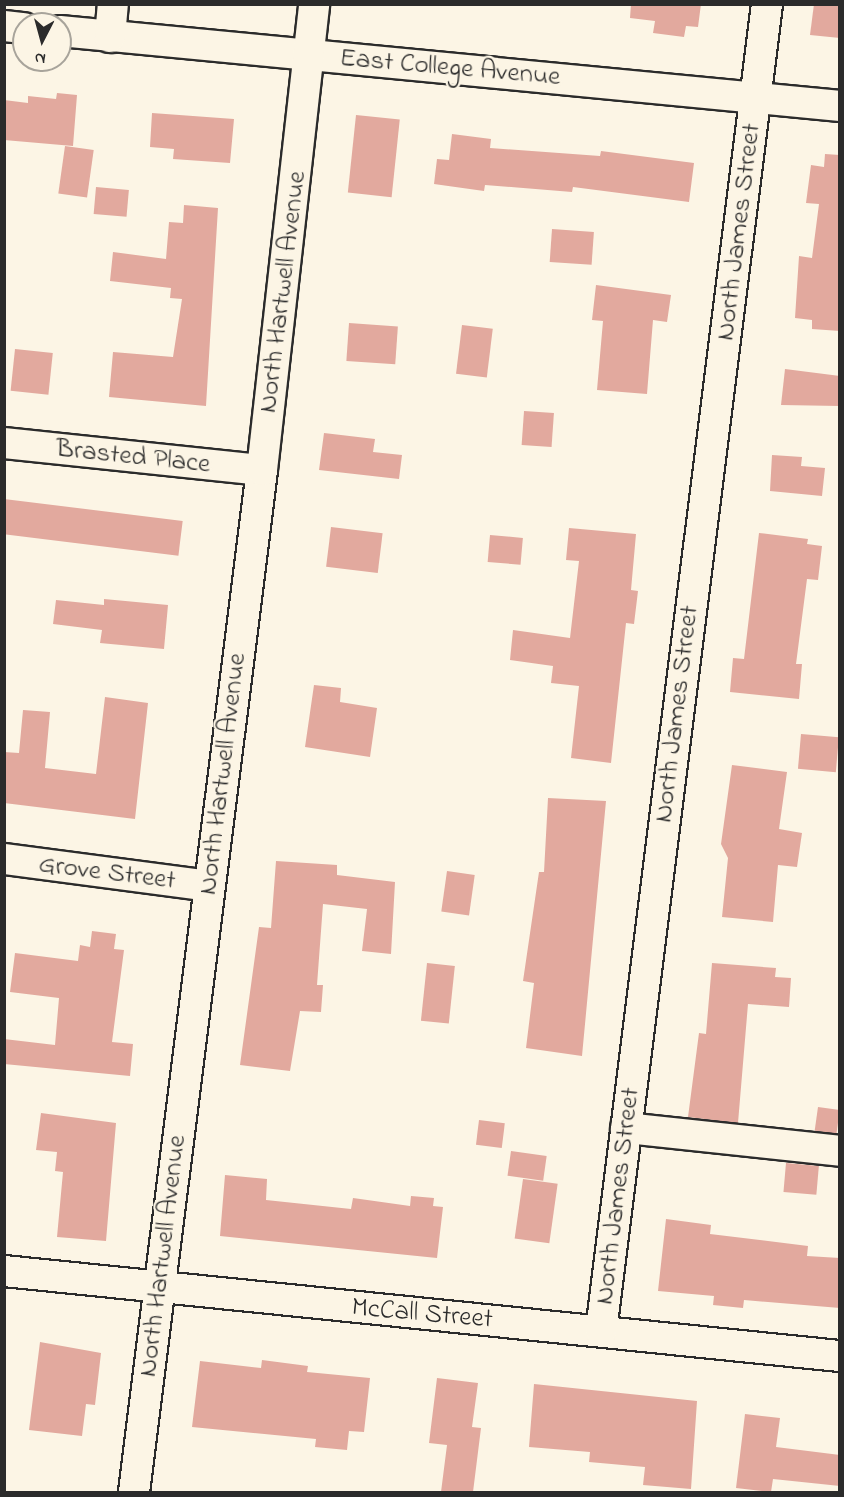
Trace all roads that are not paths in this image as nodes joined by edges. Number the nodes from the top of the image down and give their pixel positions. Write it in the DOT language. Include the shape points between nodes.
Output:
graph roads {
  1 [pos="113,4"];
  2 [pos="314,4"];
  3 [pos="766,4"];
  4 [pos="72,32"];
  5 [pos="110,37"];
  6 [pos="309,55"];
  7 [pos="755,96"];
  8 [pos="840,106"];
  9 [pos="4,443"];
  10 [pos="262,470"];
  11 [pos="4,859"];
  12 [pos="209,886"];
  13 [pos="626,1128"];
  14 [pos="840,1150"];
  15 [pos="4,1271"];
  16 [pos="160,1289"];
  17 [pos="601,1331"];
  18 [pos="840,1356"];
  19 [pos="134,1492"];
  1 -- 5 [label="street"];
  2 -- 6 [label="street, North Hartwell Avenue"];
  3 -- 7 [label="street, North James Street"];
  4 -- 5 [label="street, East College Avenue"];
  5 -- 6 [label="street, East College Avenue"];
  6 -- 7 [label="street, East College Avenue"];
  6 -- 10 [label="street, North Hartwell Avenue"];
  7 -- 8 [label="street, East College Avenue"];
  7 -- 13 [label="street, North James Street"];
  9 -- 10 [label="street, Brasted Place"];
  10 -- 12 [label="street, North Hartwell Avenue"];
  11 -- 12 [label="street, Grove Street"];
  12 -- 16 [label="street, North Hartwell Avenue"];
  13 -- 14 [label="street"];
  13 -- 17 [label="street, North James Street"];
  15 -- 16 [label="street, McCall Street"];
  16 -- 17 [label="street, McCall Street"];
  16 -- 19 [label="street, North Hartwell Avenue"];
  17 -- 18 [label="street, McCall Street"];
}
